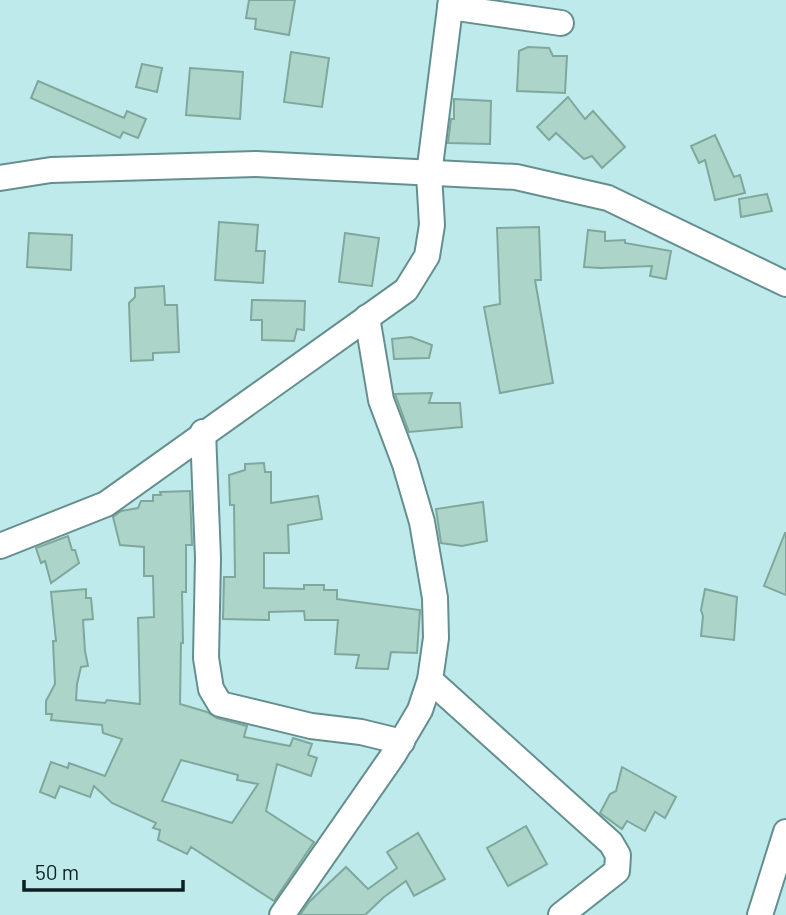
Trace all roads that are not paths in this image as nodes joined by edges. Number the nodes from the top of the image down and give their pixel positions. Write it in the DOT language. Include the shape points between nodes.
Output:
graph roads {
  1 [pos="451,4"];
  2 [pos="561,23"];
  3 [pos="429,174"];
  4 [pos="0,178"];
  5 [pos="784,285"];
  6 [pos="367,317"];
  7 [pos="203,432"];
  8 [pos="0,546"];
  9 [pos="430,680"];
  10 [pos="402,742"];
  11 [pos="786,832"];
  12 [pos="282,915"];
  13 [pos="561,915"];
  14 [pos="760,915"];
  1 -- 2 [label="street"];
  1 -- 3 [label="street"];
  3 -- 4 [label="street" via="256,164 51,170"];
  3 -- 5 [label="street" via="516,177 608,198"];
  3 -- 6 [label="street" via="432,225 427,256 406,290"];
  6 -- 7 [label="street"];
  6 -- 9 [label="street" via="381,400 422,522 435,598"];
  7 -- 8 [label="street" via="106,504"];
  7 -- 10 [label="street" via="206,658 211,689 220,704"];
  9 -- 10 [label="street"];
  9 -- 13 [label="street" via="611,843 618,855 617,871"];
  10 -- 12 [label="street"];
  11 -- 14 [label="street"];
}
